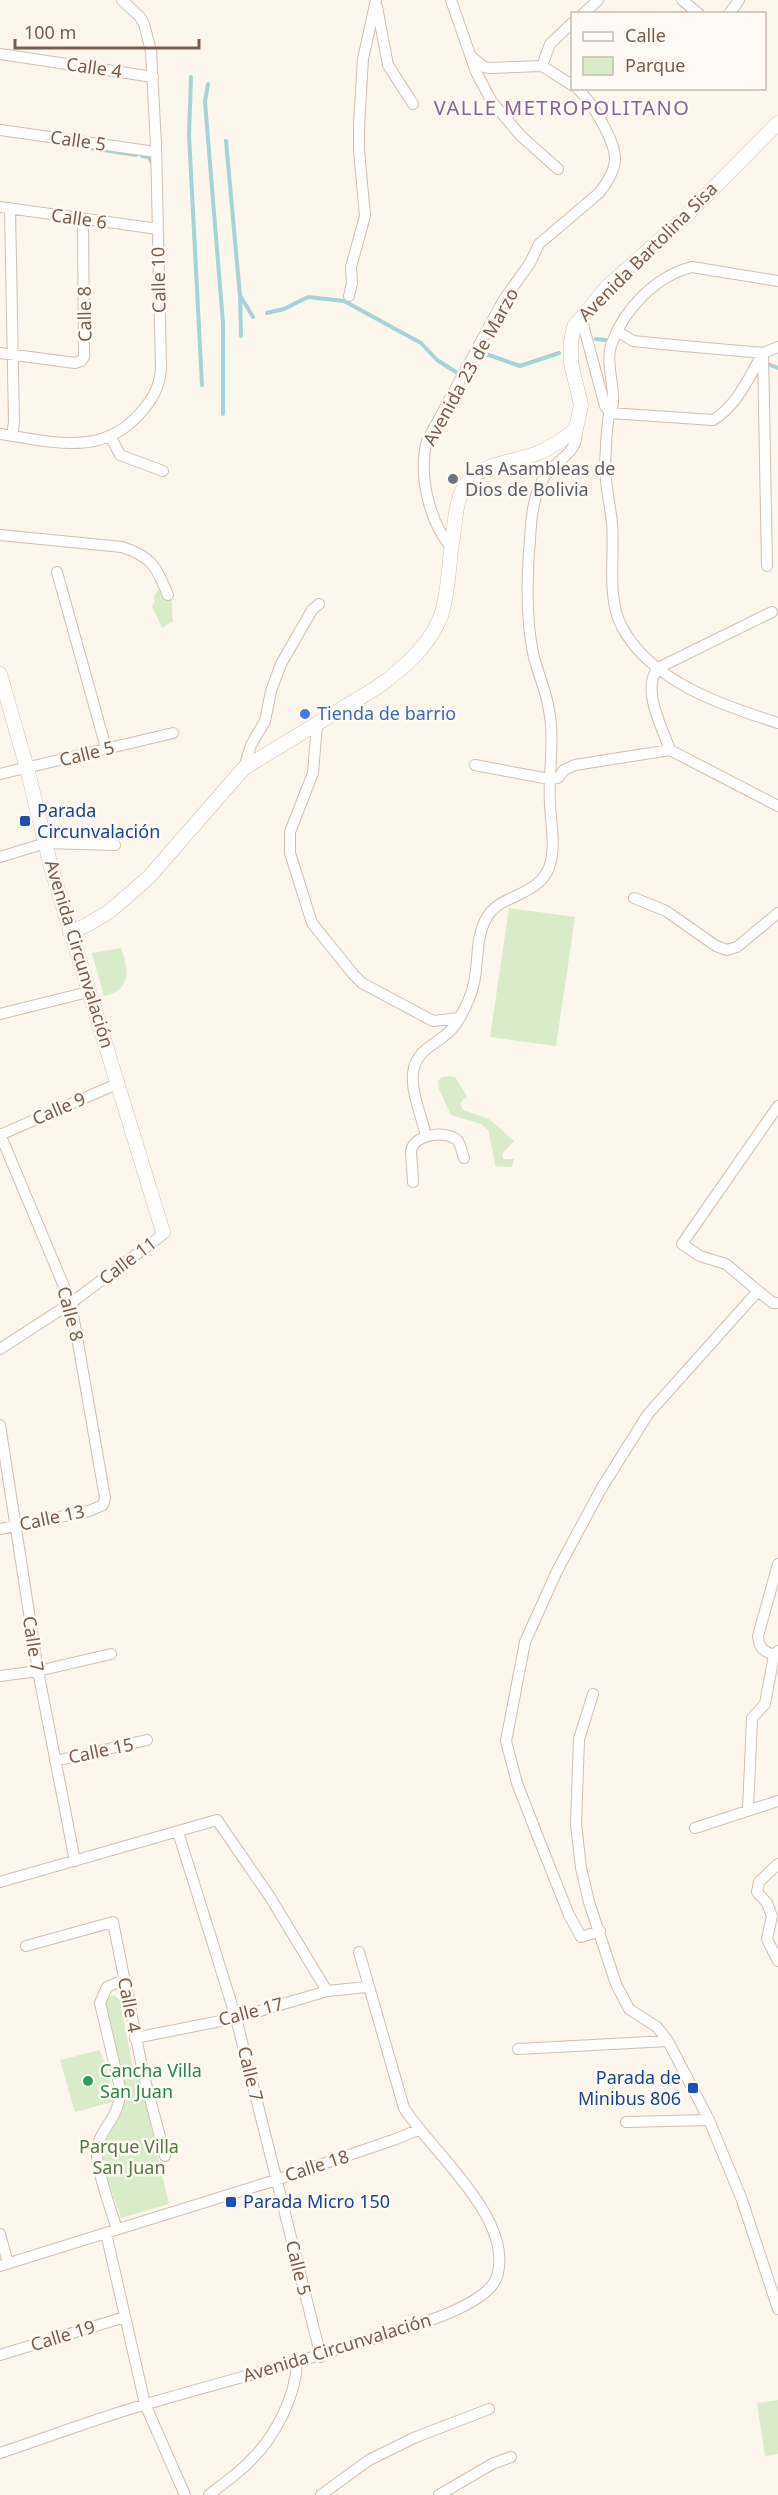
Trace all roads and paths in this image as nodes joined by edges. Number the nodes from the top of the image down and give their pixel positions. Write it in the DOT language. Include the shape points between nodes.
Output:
graph roads {
  1 [pos="122,0"];
  2 [pos="451,0"];
  3 [pos="598,0"];
  4 [pos="682,0"];
  5 [pos="376,2"];
  6 [pos="585,12"];
  7 [pos="697,12"];
  8 [pos="571,24"];
  9 [pos="0,54"];
  10 [pos="472,57"];
  11 [pos="542,66"];
  12 [pos="153,77"];
  13 [pos="571,84"];
  14 [pos="579,90"];
  15 [pos="413,104"];
  16 [pos="778,123"];
  17 [pos="0,130"];
  18 [pos="156,152"];
  19 [pos="558,169"];
  20 [pos="5,208"];
  21 [pos="83,219"];
  22 [pos="158,229"];
  23 [pos="778,280"];
  24 [pos="5,284"];
  25 [pos="349,296"];
  26 [pos="581,316"];
  27 [pos="617,331"];
  28 [pos="778,347"];
  29 [pos="0,353"];
  30 [pos="763,353"];
  31 [pos="13,354"];
  32 [pos="610,413"];
  33 [pos="576,429"];
  34 [pos="0,435"];
  35 [pos="12,436"];
  36 [pos="111,437"];
  37 [pos="163,471"];
  38 [pos="766,492"];
  39 [pos="778,492"];
  40 [pos="0,535"];
  41 [pos="451,547"];
  42 [pos="766,566"];
  43 [pos="57,572"];
  44 [pos="168,595"];
  45 [pos="319,604"];
  46 [pos="772,612"];
  47 [pos="658,668"];
  48 [pos="0,674"];
  49 [pos="778,723"];
  50 [pos="316,724"];
  51 [pos="173,733"];
  52 [pos="106,748"];
  53 [pos="670,750"];
  54 [pos="475,765"];
  55 [pos="27,768"];
  56 [pos="244,768"];
  57 [pos="0,774"];
  58 [pos="549,779"];
  59 [pos="778,806"];
  60 [pos="46,843"];
  61 [pos="114,845"];
  62 [pos="0,857"];
  63 [pos="634,898"];
  64 [pos="778,914"];
  65 [pos="70,932"];
  66 [pos="88,992"];
  67 [pos="0,1014"];
  68 [pos="459,1018"];
  69 [pos="119,1083"];
  70 [pos="778,1106"];
  71 [pos="0,1135"];
  72 [pos="426,1136"];
  73 [pos="464,1158"];
  74 [pos="413,1182"];
  75 [pos="163,1232"];
  76 [pos="758,1291"];
  77 [pos="71,1303"];
  78 [pos="778,1303"];
  79 [pos="0,1349"];
  80 [pos="0,1427"];
  81 [pos="104,1505"];
  82 [pos="15,1525"];
  83 [pos="0,1529"];
  84 [pos="778,1564"];
  85 [pos="776,1653"];
  86 [pos="111,1654"];
  87 [pos="38,1671"];
  88 [pos="0,1676"];
  89 [pos="593,1694"];
  90 [pos="147,1740"];
  91 [pos="55,1761"];
  92 [pos="778,1801"];
  93 [pos="747,1810"];
  94 [pos="695,1828"];
  95 [pos="178,1832"];
  96 [pos="75,1861"];
  97 [pos="778,1864"];
  98 [pos="0,1882"];
  99 [pos="600,1931"];
  100 [pos="26,1946"];
  101 [pos="359,1952"];
  102 [pos="778,1960"];
  103 [pos="124,1980"];
  104 [pos="367,1987"];
  105 [pos="327,1991"];
  106 [pos="236,2018"];
  107 [pos="135,2038"];
  108 [pos="668,2041"];
  109 [pos="518,2049"];
  110 [pos="709,2120"];
  111 [pos="626,2122"];
  112 [pos="418,2130"];
  113 [pos="165,2156"];
  114 [pos="276,2180"];
  115 [pos="117,2229"];
  116 [pos="106,2233"];
  117 [pos="0,2234"];
  118 [pos="4,2264"];
  119 [pos="777,2297"];
  120 [pos="778,2309"];
  121 [pos="125,2318"];
  122 [pos="0,2355"];
  123 [pos="321,2357"];
  124 [pos="297,2364"];
  125 [pos="145,2404"];
  126 [pos="489,2409"];
  127 [pos="0,2453"];
  128 [pos="511,2457"];
  129 [pos="185,2495"];
  130 [pos="209,2495"];
  131 [pos="321,2495"];
  132 [pos="439,2495"];
  1 -- 12 [label="street, Calle 10" via="144,24"];
  2 -- 10 [label="street"];
  3 -- 6 [label="street"];
  4 -- 7 [label="street"];
  5 -- 15 [label="street" via="388,65"];
  5 -- 25 [label="street" via="363,59 359,125 365,216 351,267"];
  8 -- 11 [label="street" via="550,44"];
  9 -- 12 [label="street, Calle 4"];
  10 -- 11 [label="street" via="490,68"];
  10 -- 19 [label="street" via="498,111"];
  11 -- 13 [label="street"];
  12 -- 18 [label="street, Calle 10"];
  14 -- 41 [label="street, Avenida 23 de Marzo" via="594,108 615,159 610,177 599,193 539,244 531,263 503,300 428,441 423,464 428,495"];
  16 -- 26 [label="street, Avenida Bartolina Sisa"];
  17 -- 18 [label="street, Calle 5"];
  18 -- 22 [label="street, Calle 10"];
  20 -- 21 [label="street, Calle 6"];
  20 -- 24 [label="street"];
  21 -- 22 [label="street, Calle 6"];
  21 -- 31 [label="street, Calle 8" via="84,357 75,363"];
  22 -- 36 [label="street, Calle 10" via="161,377 154,395 138,416"];
  23 -- 27 [label="street" via="692,267 633,304"];
  24 -- 31 [label="street"];
  26 -- 32 [label="street"];
  26 -- 33 [label="street, Avenida Bartolina Sisa" via="571,342 580,405"];
  27 -- 30 [label="street" via="633,341"];
  27 -- 32 [label="street" via="611,344"];
  28 -- 30 [label="street"];
  29 -- 31 [label="street, Calle 8"];
  30 -- 32 [label="street" via="738,397 713,420"];
  30 -- 38 [label="street"];
  31 -- 35 [label="street"];
  32 -- 47 [label="street" via="605,467 614,596 622,627"];
  33 -- 41 [label="street" via="554,446 488,468 469,481 461,495"];
  33 -- 58 [label="street" via="575,445 548,472 537,494 529,543 529,618 551,729"];
  34 -- 35 [label="street, Calle 10"];
  35 -- 36 [label="street, Calle 10" via="83,443"];
  36 -- 37 [label="street" via="120,455"];
  38 -- 39 [label="street"];
  38 -- 42 [label="street"];
  40 -- 44 [label="street" via="135,552 154,564"];
  41 -- 50 [label="street" via="442,611 421,648 391,677"];
  43 -- 52 [label="street"];
  45 -- 56 [label="street" via="281,664 265,721"];
  46 -- 47 [label="street"];
  47 -- 49 [label="street" via="697,694"];
  47 -- 53 [label="street" via="651,682 652,696"];
  48 -- 55 [label="street, Avenida Circunvalación"];
  50 -- 56 [label="street"];
  50 -- 68 [label="street" via="313,773 289,839 312,923 362,983 433,1021"];
  51 -- 52 [label="street, Calle 5"];
  52 -- 55 [label="street, Calle 5"];
  53 -- 58 [label="street" via="575,765 558,778"];
  53 -- 59 [label="street"];
  54 -- 58 [label="street"];
  55 -- 57 [label="street, Calle 5"];
  55 -- 60 [label="street, Avenida Circunvalación"];
  56 -- 65 [label="street" via="149,877 110,911"];
  58 -- 68 [label="street" via="549,869 541,883 500,904 488,915 477,942 474,983"];
  60 -- 61 [label="street"];
  60 -- 62 [label="street"];
  60 -- 65 [label="street, Avenida Circunvalación"];
  63 -- 64 [label="street" via="666,911 727,950 737,947"];
  65 -- 66 [label="street, Avenida Circunvalación"];
  66 -- 67 [label="street"];
  66 -- 69 [label="street, Avenida Circunvalación"];
  68 -- 72 [label="street" via="455,1026 426,1048 415,1066 413,1074"];
  69 -- 71 [label="street, Calle 9"];
  69 -- 75 [label="street, Avenida Circunvalación"];
  70 -- 76 [label="street" via="682,1244 700,1256 726,1264"];
  71 -- 77 [label="street, Calle 8"];
  72 -- 73 [label="street" via="455,1138"];
  72 -- 74 [label="street" via="412,1146"];
  75 -- 77 [label="street, Calle 11"];
  76 -- 78 [label="street"];
  76 -- 99 [label="street" via="648,1414 601,1489 525,1642 506,1740 517,1783 581,1937"];
  77 -- 79 [label="street, Calle 11"];
  77 -- 81 [label="street, Calle 8"];
  80 -- 82 [label="street, Calle 7"];
  81 -- 82 [label="street, Calle 13"];
  82 -- 83 [label="street, Calle 13"];
  82 -- 87 [label="street, Calle 7"];
  84 -- 85 [label="street" via="758,1636 764,1651"];
  85 -- 93 [label="street" via="765,1704 752,1718"];
  86 -- 87 [label="street"];
  87 -- 88 [label="street"];
  87 -- 91 [label="street, Calle 7"];
  89 -- 99 [label="street" via="579,1739 576,1824 581,1868"];
  90 -- 91 [label="street, Calle 15"];
  91 -- 96 [label="street, Calle 7"];
  92 -- 93 [label="street"];
  93 -- 94 [label="street"];
  95 -- 96 [label="street"];
  95 -- 105 [label="street" via="217,1820"];
  95 -- 106 [label="street, Calle 7"];
  96 -- 98 [label="street"];
  97 -- 102 [label="street" via="759,1882 757,1892 772,1916 767,1939"];
  99 -- 108 [label="street" via="616,1984 629,2009 657,2027"];
  100 -- 103 [label="street, Calle 4" via="113,1922"];
  101 -- 104 [label="street"];
  103 -- 107 [label="street, Calle 4"];
  103 -- 115 [label="street" via="107,1987 100,2003 120,2102 97,2146"];
  104 -- 105 [label="street, Calle 17"];
  104 -- 112 [label="street" via="399,2097"];
  105 -- 106 [label="street, Calle 17"];
  106 -- 107 [label="street, Calle 17"];
  106 -- 114 [label="street, Calle 7"];
  107 -- 113 [label="street, Calle 4"];
  108 -- 109 [label="street"];
  108 -- 110 [label="street"];
  110 -- 111 [label="street"];
  110 -- 119 [label="street"];
  112 -- 114 [label="street, Calle 18"];
  112 -- 123 [label="street, Avenida Circunvalación" via="467,2185 484,2212 498,2246 498,2274 493,2285 479,2297 449,2313"];
  114 -- 115 [label="street, Calle 18"];
  114 -- 123 [label="street, Calle 5"];
  115 -- 116 [label="street, Calle 18"];
  116 -- 118 [label="street, Calle 18"];
  116 -- 121 [label="street"];
  117 -- 118 [label="street"];
  119 -- 120 [label="street"];
  121 -- 122 [label="street, Calle 19"];
  121 -- 125 [label="street"];
  123 -- 124 [label="street, Avenida Circunvalación"];
  124 -- 125 [label="street, Avenida Circunvalación"];
  124 -- 130 [label="street" via="291,2395 266,2443 252,2460"];
  125 -- 127 [label="street, Avenida Circunvalación"];
  125 -- 129 [label="street"];
  126 -- 131 [label="street" via="369,2460"];
  128 -- 132 [label="street"];
}
